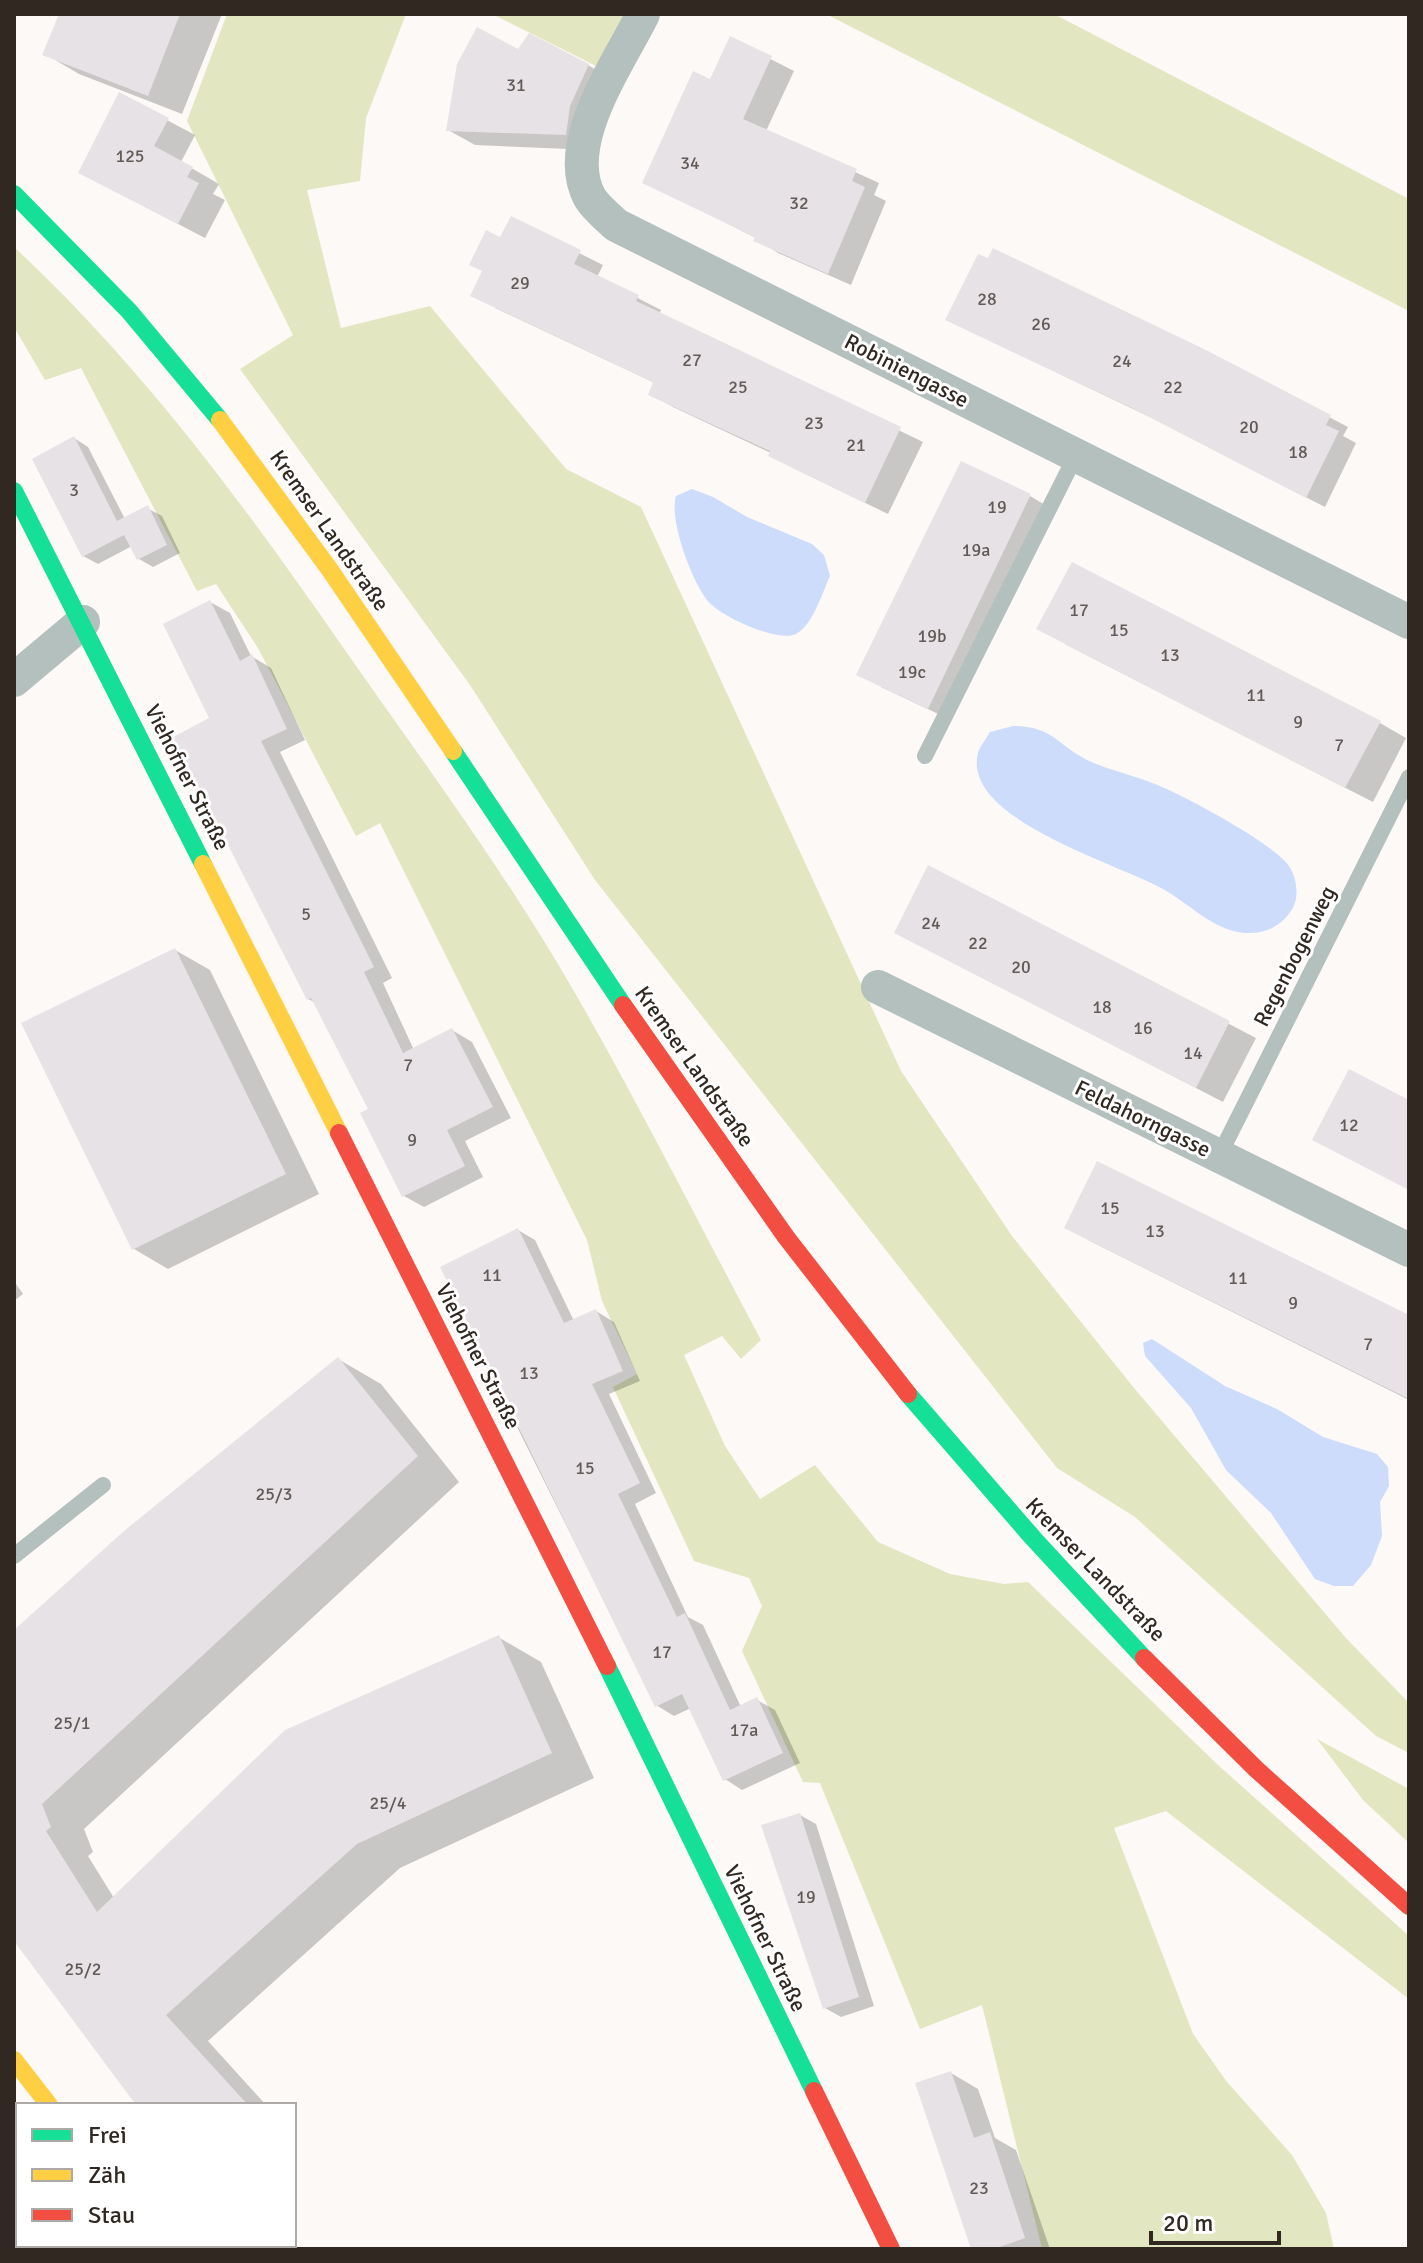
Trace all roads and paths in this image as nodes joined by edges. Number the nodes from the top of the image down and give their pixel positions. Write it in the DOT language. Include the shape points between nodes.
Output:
graph roads {
  1 [pos="643,14"];
  2 [pos="14,194"];
  3 [pos="1076,455"];
  4 [pos="14,491"];
  5 [pos="83,622"];
  6 [pos="1409,622"];
  7 [pos="14,680"];
  8 [pos="925,756"];
  9 [pos="1409,777"];
  10 [pos="878,987"];
  11 [pos="1219,1156"];
  12 [pos="1409,1250"];
  13 [pos="103,1485"];
  14 [pos="14,1556"];
  15 [pos="1409,1906"];
  16 [pos="14,2060"];
  17 [pos="47,2103"];
  18 [pos="891,2249"];
  1 -- 3 [label="street, Robiniengasse" via="587,125 580,164 591,199 616,225"];
  2 -- 15 [label="main road, Kremser Landstraße" via="139,320 258,470 333,571 728,1156 909,1396 1003,1508 1237,1751"];
  3 -- 6 [label="street, Robiniengasse"];
  3 -- 8 [label="lane"];
  4 -- 5 [label="main road, Viehofner Straße"];
  5 -- 7 [label="street"];
  5 -- 18 [label="main road, Viehofner Straße" via="573,1596"];
  9 -- 11 [label="lane, Regenbogenweg"];
  10 -- 11 [label="street, Feldahorngasse"];
  11 -- 12 [label="street, Feldahorngasse"];
  13 -- 14 [label="lane"];
  16 -- 17 [label="main road"];
}
